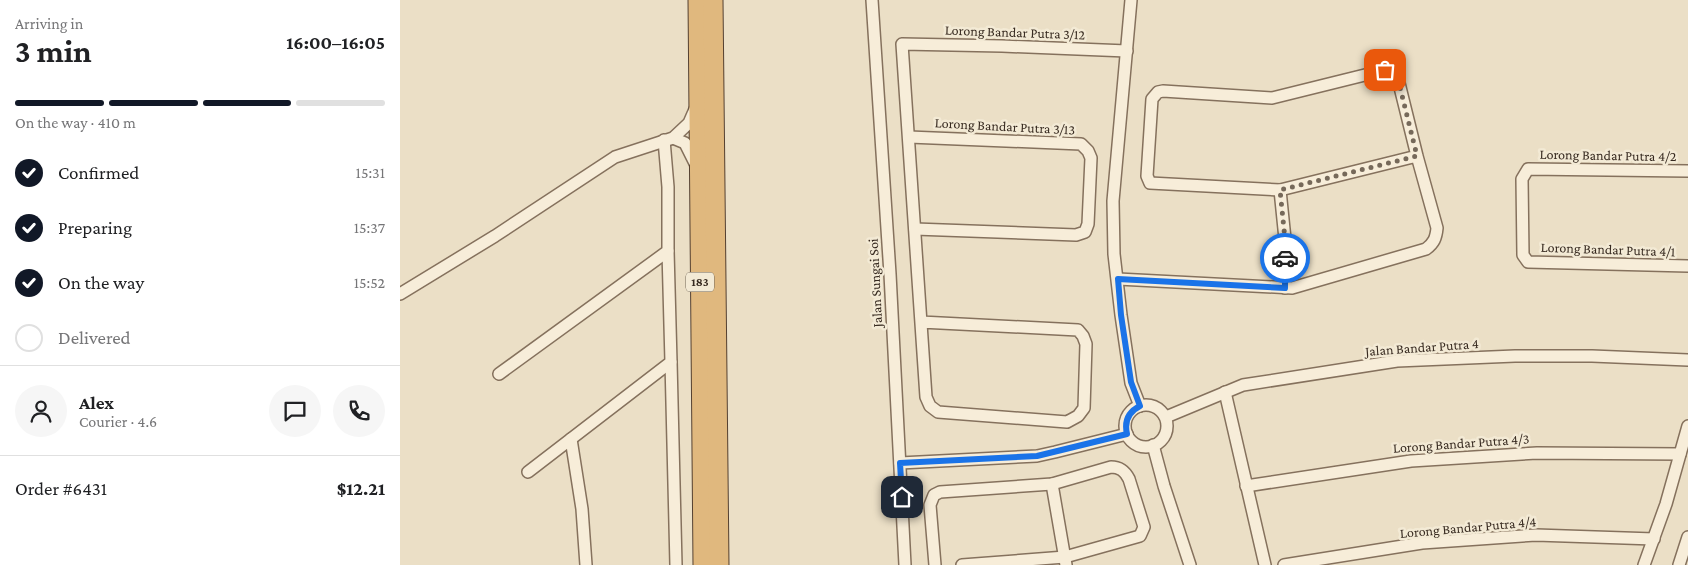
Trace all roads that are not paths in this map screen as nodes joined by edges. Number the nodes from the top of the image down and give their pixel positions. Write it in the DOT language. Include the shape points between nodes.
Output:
graph roads {
  1 [pos="698,0"];
  2 [pos="714,0"];
  3 [pos="872,0"];
  4 [pos="1131,0"];
  5 [pos="1127,51"];
  6 [pos="699,100"];
  7 [pos="909,137"];
  8 [pos="669,139"];
  9 [pos="1417,156"];
  10 [pos="1688,171"];
  11 [pos="699,175"];
  12 [pos="1280,190"];
  13 [pos="915,230"];
  14 [pos="668,251"];
  15 [pos="1528,262"];
  16 [pos="1688,266"];
  17 [pos="1118,279"];
  18 [pos="1285,288"];
  19 [pos="400,294"];
  20 [pos="921,322"];
  21 [pos="1688,360"];
  22 [pos="670,362"];
  23 [pos="499,374"];
  24 [pos="1225,392"];
  25 [pos="1140,406"];
  26 [pos="1166,417"];
  27 [pos="1688,426"];
  28 [pos="1127,434"];
  29 [pos="571,439"];
  30 [pos="1153,445"];
  31 [pos="1680,454"];
  32 [pos="900,463"];
  33 [pos="528,472"];
  34 [pos="1052,484"];
  35 [pos="1246,486"];
  36 [pos="1688,537"];
  37 [pos="1654,539"];
  38 [pos="1065,561"];
  39 [pos="586,565"];
  40 [pos="676,565"];
  41 [pos="703,565"];
  42 [pos="719,565"];
  43 [pos="905,565"];
  44 [pos="935,565"];
  45 [pos="962,565"];
  46 [pos="1190,565"];
  47 [pos="1264,565"];
  48 [pos="1284,565"];
  49 [pos="1644,565"];
  50 [pos="1679,565"];
  1 -- 6 [label="highway, 183"];
  2 -- 42 [label="highway, 183"];
  3 -- 32 [label="street, Jalan Sungai Soi"];
  4 -- 5 [label="street"];
  5 -- 7 [label="street, Lorong Bandar Putra 3/12" via="902,44"];
  5 -- 17 [label="street" via="1113,201"];
  6 -- 8 [label="street" via="689,123"];
  6 -- 11 [label="highway, 183"];
  7 -- 13 [label="street"];
  7 -- 13 [label="street, Lorong Bandar Putra 3/13" via="1081,144 1091,158 1085,232 1076,235"];
  8 -- 11 [label="street" via="685,144"];
  8 -- 14 [label="street"];
  8 -- 19 [label="street" via="615,157"];
  9 -- 12 [label="street"];
  9 -- 12 [label="street" via="1394,71 1385,70 1272,98 1163,91 1152,99 1147,176 1150,183"];
  9 -- 18 [label="street" via="1437,228 1432,245 1299,287"];
  10 -- 15 [label="street, Lorong Bandar Putra 4/2" via="1528,169 1522,180 1523,255"];
  11 -- 41 [label="highway, 183"];
  12 -- 18 [label="street"];
  13 -- 20 [label="street"];
  14 -- 22 [label="street"];
  14 -- 23 [label="street"];
  15 -- 16 [label="street, Lorong Bandar Putra 4/1"];
  17 -- 18 [label="street"];
  17 -- 25 [label="street" via="1131,382"];
  20 -- 20 [label="street" via="926,397 938,412 1067,422 1084,408 1086,344 1078,330"];
  21 -- 24 [label="street, Jalan Bandar Putra 4" via="1515,356 1397,361 1243,385"];
  22 -- 29 [label="street"];
  22 -- 40 [label="street"];
  24 -- 26 [label="street, Jalan Bandar Putra 4"];
  24 -- 35 [label="street"];
  25 -- 26 [label="street" via="1153,406"];
  25 -- 28 [label="street" via="1129,414 1125,427"];
  26 -- 30 [label="street" via="1166,433"];
  27 -- 31 [label="street"];
  28 -- 30 [label="street" via="1134,443"];
  28 -- 32 [label="street" via="1037,456"];
  29 -- 33 [label="street"];
  29 -- 39 [label="street" via="582,510"];
  30 -- 46 [label="street"];
  31 -- 35 [label="street, Lorong Bandar Putra 4/3" via="1537,453 1411,461"];
  31 -- 37 [label="street"];
  32 -- 43 [label="street, Jalan Sungai Soi"];
  34 -- 38 [label="street"];
  34 -- 38 [label="street" via="1117,467 1129,478 1144,527 1140,536"];
  34 -- 44 [label="street" via="946,490 934,495 930,505"];
  35 -- 47 [label="street"];
  36 -- 50 [label="street"];
  37 -- 48 [label="street, Lorong Bandar Putra 4/4" via="1536,535 1422,543"];
  37 -- 49 [label="street"];
  38 -- 45 [label="street"];
}
